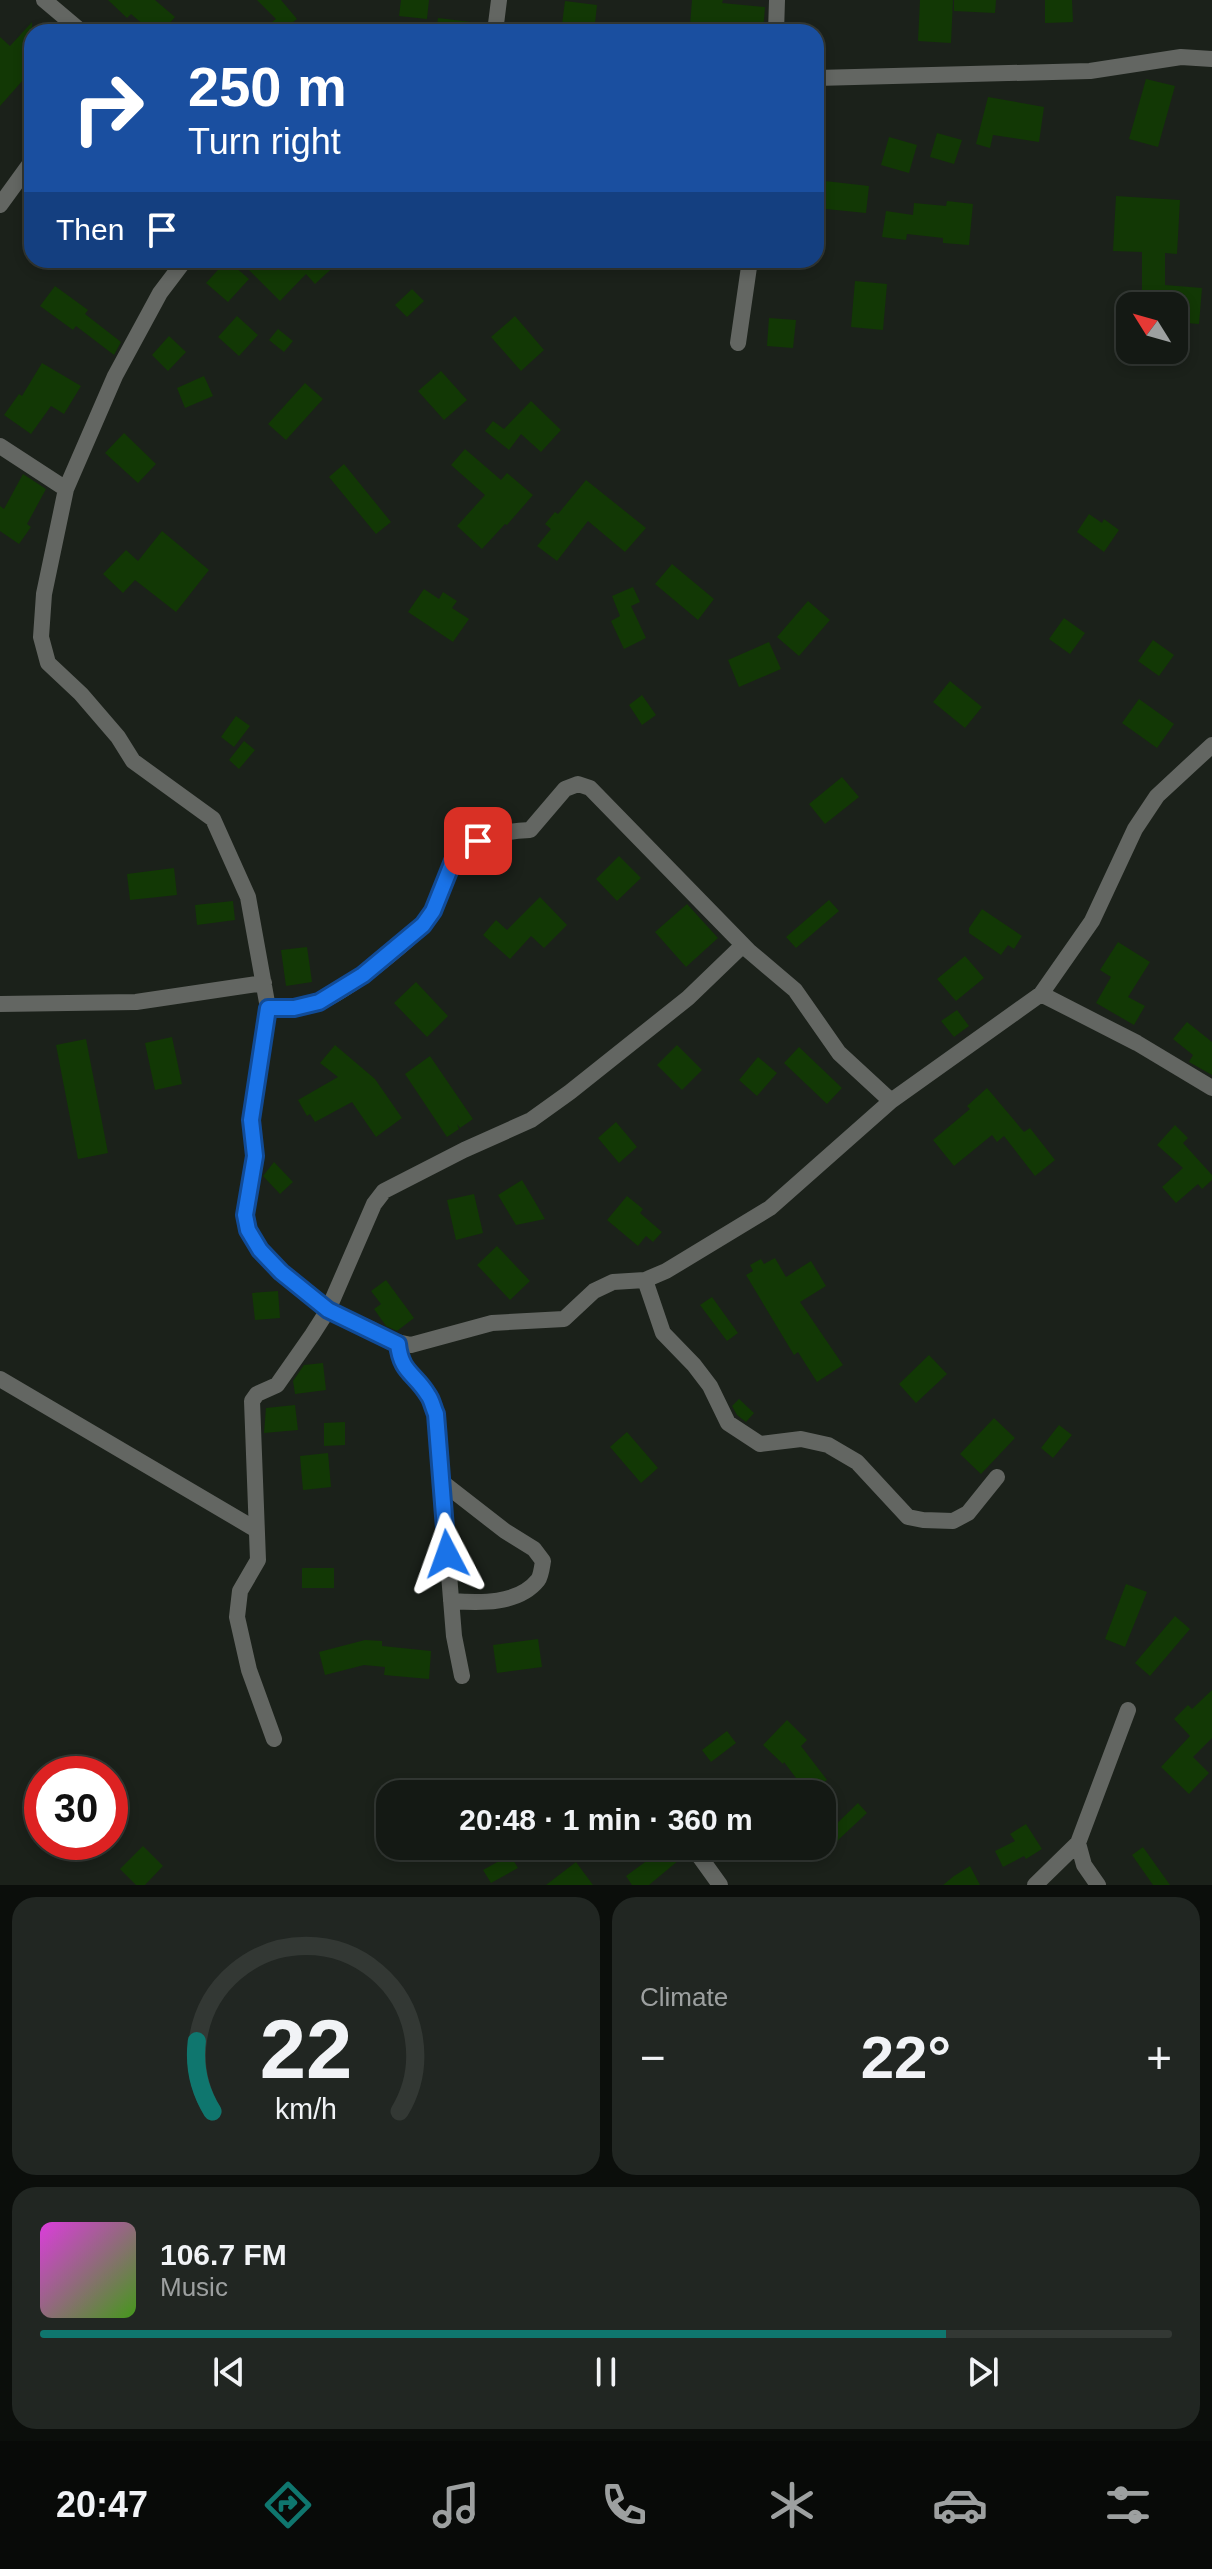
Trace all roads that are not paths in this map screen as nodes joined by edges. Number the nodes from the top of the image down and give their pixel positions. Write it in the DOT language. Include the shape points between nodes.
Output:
graph roads {
  1 [pos="44,0"];
  2 [pos="499,0"];
  3 [pos="777,0"];
  4 [pos="72,24"];
  5 [pos="496,24"];
  6 [pos="776,24"];
  7 [pos="1212,59"];
  8 [pos="824,78"];
  9 [pos="24,172"];
  10 [pos="0,205"];
  11 [pos="179,268"];
  12 [pos="749,268"];
  13 [pos="738,343"];
  14 [pos="0,446"];
  15 [pos="66,489"];
  16 [pos="1212,745"];
  17 [pos="743,945"];
  18 [pos="264,983"];
  19 [pos="1041,994"];
  20 [pos="0,1004"];
  21 [pos="268,1008"];
  22 [pos="1212,1088"];
  23 [pos="891,1101"];
  24 [pos="645,1280"];
  25 [pos="328,1310"];
  26 [pos="398,1344"];
  27 [pos="0,1379"];
  28 [pos="997,1477"];
  29 [pos="442,1482"];
  30 [pos="255,1529"];
  31 [pos="451,1601"];
  32 [pos="462,1676"];
  33 [pos="1128,1710"];
  34 [pos="274,1739"];
  35 [pos="1078,1843"];
  36 [pos="702,1860"];
  37 [pos="720,1885"];
  38 [pos="1035,1885"];
  39 [pos="1098,1885"];
  1 -- 4 [label="street"];
  2 -- 5 [label="street"];
  3 -- 6 [label="street"];
  7 -- 8 [label="street" via="1181,57 1090,71"];
  9 -- 10 [label="street"];
  11 -- 15 [label="street" via="115,376"];
  12 -- 13 [label="street"];
  14 -- 15 [label="street"];
  15 -- 18 [label="street" via="44,594 41,637 48,663 81,694 133,761 213,819 248,897"];
  16 -- 19 [label="street" via="1157,796 1135,829 1092,921"];
  17 -- 21 [label="street" via="590,788 578,784 565,789 530,830 502,831 478,841 453,861 423,925 363,975 319,1002"];
  17 -- 23 [label="street" via="795,990 839,1053"];
  17 -- 25 [label="street" via="688,998 531,1120 384,1191"];
  18 -- 20 [label="street" via="136,1002"];
  18 -- 21 [label="street"];
  19 -- 22 [label="street"];
  19 -- 23 [label="street"];
  21 -- 25 [label="street" via="251,1120 255,1156 245,1215 260,1250"];
  23 -- 24 [label="street" via="770,1208"];
  24 -- 26 [label="street" via="613,1282 594,1291 564,1319 492,1323 435,1340"];
  24 -- 28 [label="street" via="663,1333 710,1386 728,1423 760,1444 801,1439 828,1445 857,1462 908,1517 923,1520 953,1521 968,1513"];
  25 -- 26 [label="street"];
  25 -- 30 [label="street" via="277,1385 252,1401"];
  26 -- 29 [label="street" via="407,1372 429,1395 436,1414"];
  27 -- 30 [label="street"];
  29 -- 31 [label="street"];
  29 -- 31 [label="street" via="543,1561 540,1579 519,1595 481,1603"];
  30 -- 34 [label="street" via="258,1560 240,1591 237,1617"];
  31 -- 32 [label="street"];
  33 -- 35 [label="street"];
  35 -- 38 [label="street"];
  35 -- 39 [label="street" via="1084,1865"];
  36 -- 37 [label="street"];
}
